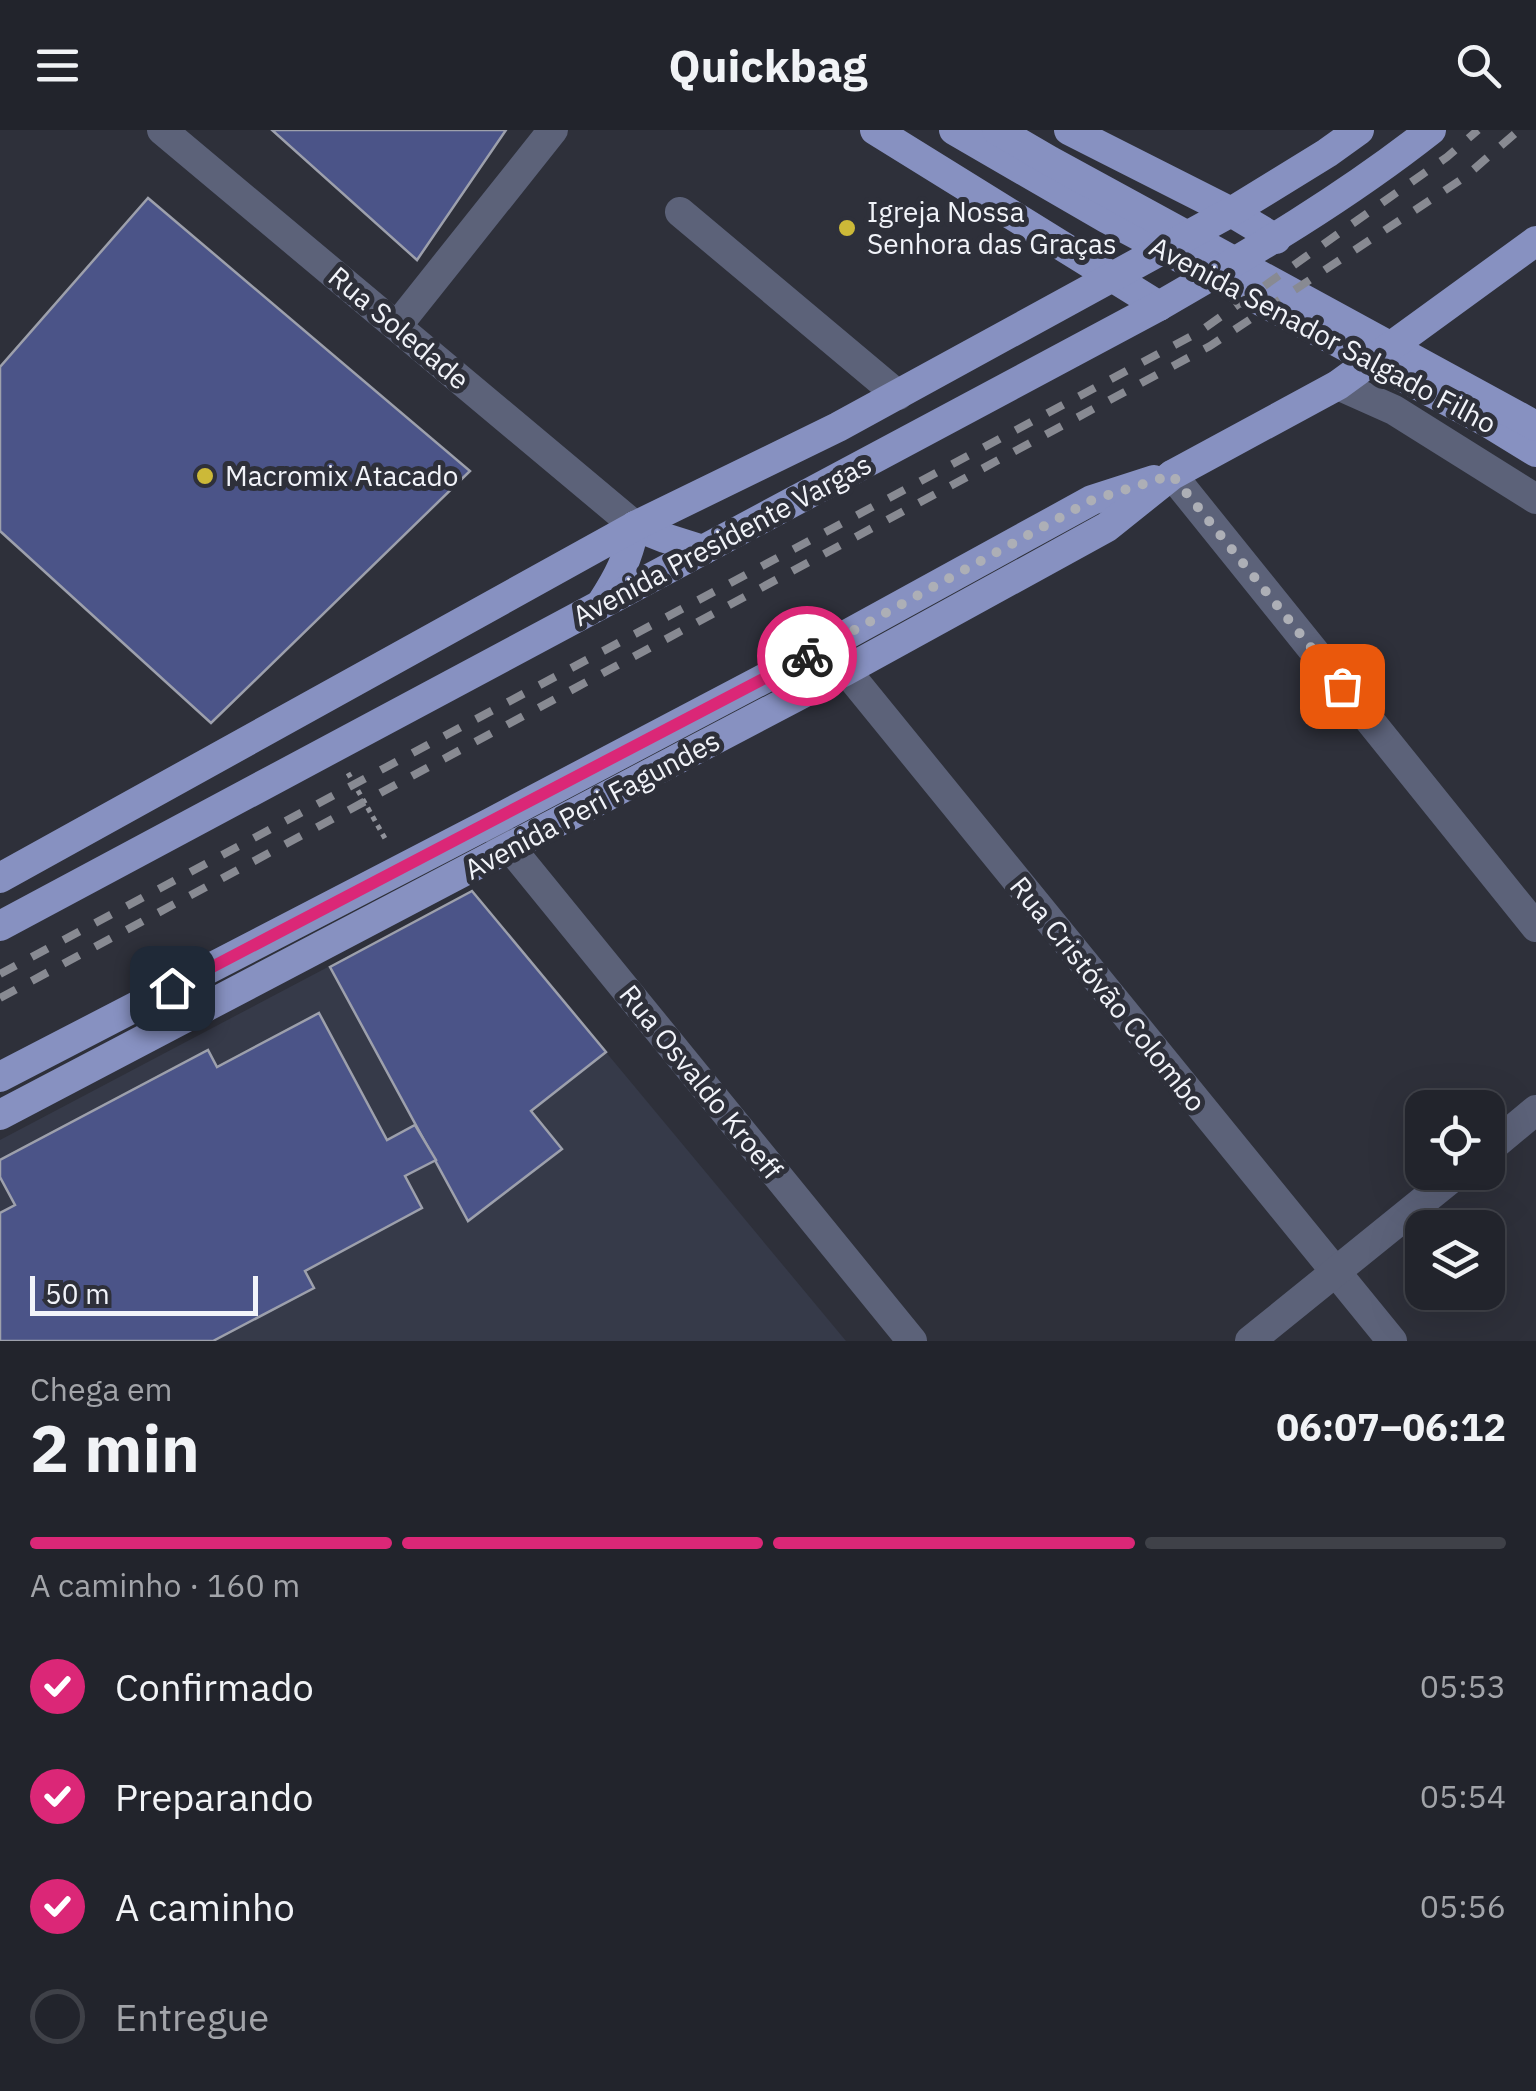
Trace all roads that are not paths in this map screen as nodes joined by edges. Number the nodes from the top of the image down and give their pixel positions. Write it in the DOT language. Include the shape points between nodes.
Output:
graph roads {
  1 [pos="162,130"];
  2 [pos="553,130"];
  3 [pos="875,130"];
  4 [pos="954,130"];
  5 [pos="997,130"];
  6 [pos="1070,130"];
  7 [pos="1359,130"];
  8 [pos="1431,130"];
  9 [pos="680,212"];
  10 [pos="1231,212"];
  11 [pos="1276,239"];
  12 [pos="1536,240"];
  13 [pos="1112,278"];
  14 [pos="1159,306"];
  15 [pos="397,326"];
  16 [pos="1338,385"];
  17 [pos="898,394"];
  18 [pos="1536,426"];
  19 [pos="1536,452"];
  20 [pos="1172,475"];
  21 [pos="1536,499"];
  22 [pos="635,526"];
  23 [pos="704,550"];
  24 [pos="600,605"];
  25 [pos="826,646"];
  26 [pos="845,672"];
  27 [pos="490,823"];
  28 [pos="510,848"];
  29 [pos="0,878"];
  30 [pos="0,926"];
  31 [pos="1536,927"];
  32 [pos="0,1077"];
  33 [pos="1536,1110"];
  34 [pos="0,1115"];
  35 [pos="1505,1136"];
  36 [pos="1437,1190"];
  37 [pos="1335,1272"];
  38 [pos="912,1341"];
  39 [pos="1250,1341"];
  40 [pos="1392,1341"];
  1 -- 15 [label="street, Rua Soledade"];
  2 -- 15 [label="street"];
  3 -- 13 [label="main road"];
  4 -- 19 [label="main road, Avenida Senador Salgado Filho"];
  5 -- 18 [label="main road, Avenida Senador Salgado Filho"];
  6 -- 10 [label="main road"];
  7 -- 10 [label="main road, Avenida Presidente Vargas"];
  8 -- 11 [label="main road, Avenida Presidente Vargas"];
  9 -- 17 [label="street"];
  10 -- 11 [label="main road"];
  10 -- 13 [label="main road, Avenida Presidente Vargas"];
  11 -- 14 [label="main road, Avenida Presidente Vargas"];
  12 -- 16 [label="main road, Avenida Peri Fagundes"];
  13 -- 14 [label="main road"];
  13 -- 17 [label="main road, Avenida Presidente Vargas"];
  14 -- 23 [label="main road, Avenida Presidente Vargas"];
  15 -- 22 [label="street, Rua Soledade"];
  16 -- 20 [label="main road, Avenida Peri Fagundes"];
  16 -- 21 [label="street" via="1394,410"];
  17 -- 22 [label="main road, Avenida Presidente Vargas"];
  20 -- 25 [label="main road, Avenida Peri Fagundes" via="1092,500"];
  20 -- 26 [label="main road, Avenida Peri Fagundes" via="1106,526"];
  20 -- 31 [label="street"];
  22 -- 23 [label="main road"];
  22 -- 24 [label="main road" via="621,574"];
  22 -- 29 [label="main road, Avenida Presidente Vargas"];
  23 -- 24 [label="main road, Avenida Presidente Vargas"];
  24 -- 30 [label="main road, Avenida Presidente Vargas"];
  25 -- 26 [label="street, Rua Cristóvão Colombo"];
  25 -- 27 [label="main road, Avenida Peri Fagundes"];
  26 -- 28 [label="main road, Avenida Peri Fagundes"];
  26 -- 37 [label="street, Rua Cristóvão Colombo"];
  27 -- 28 [label="street, Rua Osvaldo Kroeff"];
  27 -- 32 [label="main road, Avenida Peri Fagundes"];
  28 -- 34 [label="main road, Avenida Peri Fagundes"];
  28 -- 38 [label="street, Rua Osvaldo Kroeff"];
  33 -- 35 [label="street"];
  36 -- 37 [label="street"];
  37 -- 39 [label="street"];
  37 -- 40 [label="street, Rua Cristóvão Colombo"];
}
